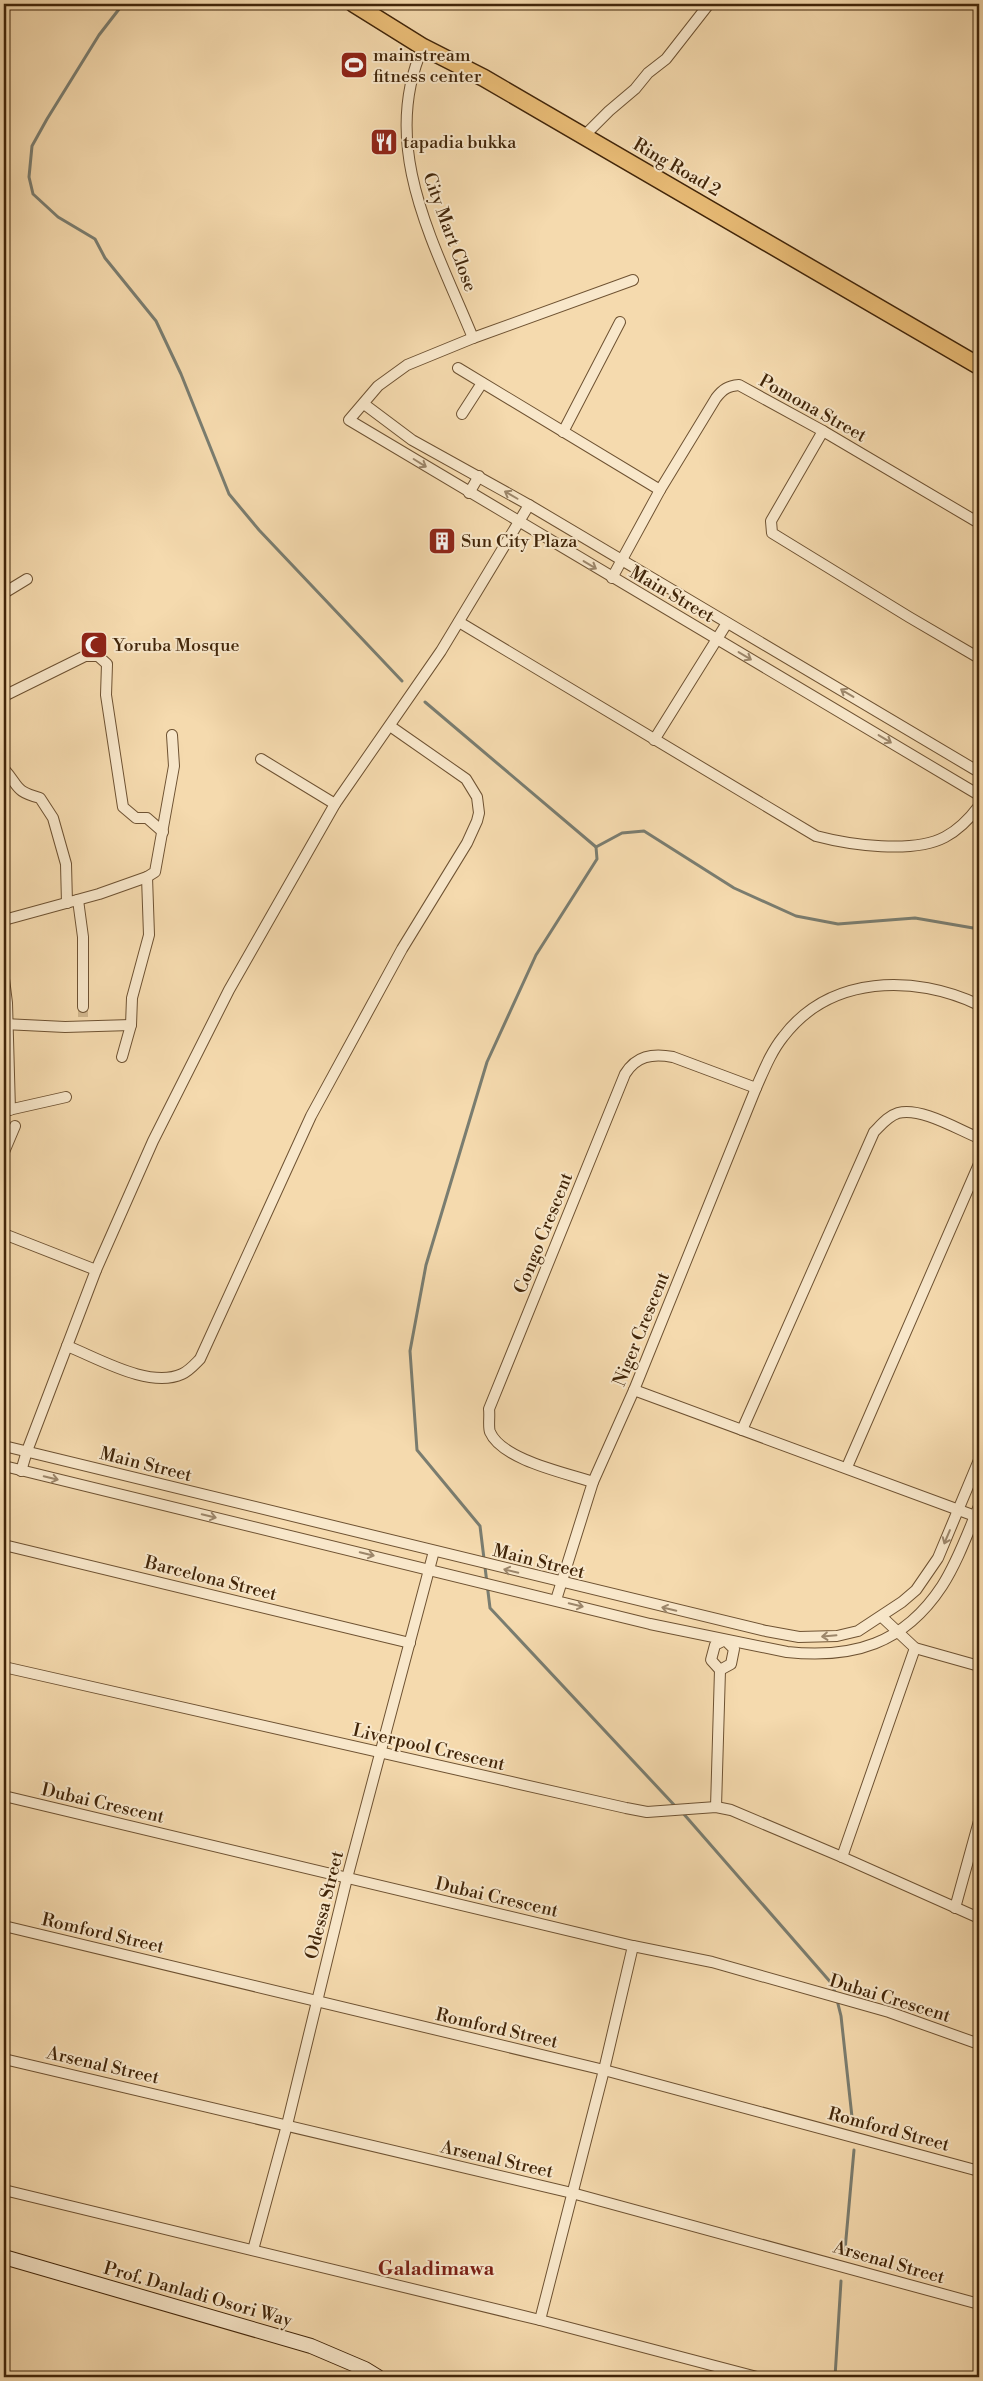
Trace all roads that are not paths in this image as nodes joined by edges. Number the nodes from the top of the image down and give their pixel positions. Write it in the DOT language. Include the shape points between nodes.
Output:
graph roads {
  1 [pos="354,4"];
  2 [pos="709,4"];
  3 [pos="423,47"];
  4 [pos="583,137"];
  5 [pos="633,280"];
  6 [pos="620,322"];
  7 [pos="473,338"];
  8 [pos="979,366"];
  9 [pos="458,368"];
  10 [pos="482,383"];
  11 [pos="364,404"];
  12 [pos="462,414"];
  13 [pos="823,431"];
  14 [pos="563,432"];
  15 [pos="412,440"];
  16 [pos="404,453"];
  17 [pos="479,476"];
  18 [pos="660,490"];
  19 [pos="469,493"];
  20 [pos="529,505"];
  21 [pos="518,522"];
  22 [pos="979,523"];
  23 [pos="622,560"];
  24 [pos="612,578"];
  25 [pos="27,579"];
  26 [pos="4,593"];
  27 [pos="459,622"];
  28 [pos="727,623"];
  29 [pos="717,639"];
  30 [pos="979,658"];
  31 [pos="4,696"];
  32 [pos="390,726"];
  33 [pos="172,735"];
  34 [pos="654,740"];
  35 [pos="261,760"];
  36 [pos="4,769"];
  37 [pos="979,772"];
  38 [pos="979,795"];
  39 [pos="335,804"];
  40 [pos="979,806"];
  41 [pos="162,832"];
  42 [pos="147,878"];
  43 [pos="78,900"];
  44 [pos="67,903"];
  45 [pos="4,920"];
  46 [pos="4,978"];
  47 [pos="979,1005"];
  48 [pos="83,1007"];
  49 [pos="6,1024"];
  50 [pos="131,1025"];
  51 [pos="122,1057"];
  52 [pos="756,1088"];
  53 [pos="66,1097"];
  54 [pos="7,1111"];
  55 [pos="15,1126"];
  56 [pos="979,1138"];
  57 [pos="4,1152"];
  58 [pos="979,1164"];
  59 [pos="4,1234"];
  60 [pos="96,1270"];
  61 [pos="67,1346"];
  62 [pos="634,1390"];
  63 [pos="742,1430"];
  64 [pos="4,1446"];
  65 [pos="27,1451"];
  66 [pos="979,1460"];
  67 [pos="4,1466"];
  68 [pos="847,1467"];
  69 [pos="21,1471"];
  70 [pos="593,1482"];
  71 [pos="979,1506"];
  72 [pos="959,1509"];
  73 [pos="975,1516"];
  74 [pos="4,1545"];
  75 [pos="434,1551"];
  76 [pos="429,1569"];
  77 [pos="561,1583"];
  78 [pos="556,1600"];
  79 [pos="882,1617"];
  80 [pos="730,1623"];
  81 [pos="898,1633"];
  82 [pos="726,1640"];
  83 [pos="410,1642"];
  84 [pos="915,1648"];
  85 [pos="979,1666"];
  86 [pos="4,1667"];
  87 [pos="720,1670"];
  88 [pos="380,1753"];
  89 [pos="4,1796"];
  90 [pos="716,1807"];
  91 [pos="979,1821"];
  92 [pos="842,1856"];
  93 [pos="347,1878"];
  94 [pos="955,1908"];
  95 [pos="979,1918"];
  96 [pos="4,1926"];
  97 [pos="633,1946"];
  98 [pos="317,2001"];
  99 [pos="979,2044"];
  100 [pos="4,2059"];
  101 [pos="604,2070"];
  102 [pos="287,2125"];
  103 [pos="979,2171"];
  104 [pos="4,2190"];
  105 [pos="572,2193"];
  106 [pos="253,2250"];
  107 [pos="4,2257"];
  108 [pos="979,2304"];
  109 [pos="540,2320"];
  110 [pos="378,2377"];
  111 [pos="757,2377"];
  1 -- 3 [label="main road, Ring Road 2"];
  2 -- 4 [label="street" via="666,59"];
  3 -- 4 [label="main road, Ring Road 2" via="484,78"];
  3 -- 7 [label="street, City Mart Close" via="414,68 406,110 412,175 423,214"];
  4 -- 8 [label="main road, Ring Road 2"];
  5 -- 7 [label="street"];
  6 -- 14 [label="street"];
  7 -- 11 [label="street" via="407,365 378,386"];
  9 -- 10 [label="street"];
  10 -- 12 [label="street"];
  10 -- 14 [label="street"];
  11 -- 15 [label="street, Main Street"];
  11 -- 16 [label="street, Main Street" via="349,420"];
  13 -- 18 [label="street, Pomona Street" via="739,385 732,386 716,398"];
  13 -- 22 [label="street, Pomona Street"];
  13 -- 30 [label="street" via="771,521 772,533"];
  14 -- 18 [label="street"];
  15 -- 16 [label="street"];
  15 -- 17 [label="street, Main Street"];
  16 -- 19 [label="street, Main Street, one-way"];
  17 -- 19 [label="street"];
  20 -- 17 [label="street, Main Street, one-way"];
  18 -- 23 [label="street, Pomona Street"];
  19 -- 21 [label="street, Main Street"];
  20 -- 21 [label="street"];
  20 -- 23 [label="street, Main Street"];
  21 -- 24 [label="street, Main Street, one-way"];
  21 -- 27 [label="street"];
  23 -- 24 [label="street, Pomona Street"];
  23 -- 28 [label="street, Main Street"];
  24 -- 29 [label="street, Main Street"];
  25 -- 26 [label="street"];
  27 -- 32 [label="street"];
  27 -- 34 [label="street"];
  28 -- 29 [label="street"];
  37 -- 28 [label="street, Main Street, one-way"];
  29 -- 34 [label="street"];
  29 -- 38 [label="street, Main Street, one-way"];
  31 -- 41 [label="street" via="85,656 103,658 107,664 106,695 123,807 136,818 147,818"];
  32 -- 39 [label="street"];
  32 -- 61 [label="street" via="466,779 477,797 477,821 402,949 311,1116 200,1360 183,1374 167,1379 147,1378"];
  33 -- 41 [label="street" via="174,766"];
  34 -- 40 [label="street" via="816,836 830,840 896,846 928,843 954,831"];
  35 -- 39 [label="street"];
  36 -- 44 [label="street" via="18,790 40,798 53,818 66,864"];
  39 -- 60 [label="street" via="229,990 153,1141"];
  41 -- 42 [label="street" via="155,872"];
  42 -- 43 [label="street"];
  42 -- 50 [label="street" via="149,935 132,998"];
  43 -- 44 [label="street"];
  43 -- 48 [label="street" via="83,937"];
  44 -- 45 [label="street"];
  46 -- 49 [label="street"];
  47 -- 52 [label="street, Niger Crescent" via="947,993 903,984 886,984 847,993 810,1010 789,1030 770,1057"];
  49 -- 50 [label="street" via="65,1027 84,1022"];
  49 -- 54 [label="street"];
  50 -- 51 [label="street"];
  52 -- 62 [label="street, Niger Crescent"];
  52 -- 70 [label="street, Congo Crescent" via="660,1054 639,1058 625,1074 490,1409 490,1432 503,1448 518,1457"];
  53 -- 54 [label="street"];
  55 -- 57 [label="street"];
  56 -- 63 [label="street" via="917,1112 898,1114 884,1121 874,1132"];
  58 -- 68 [label="street"];
  59 -- 60 [label="street"];
  60 -- 61 [label="street"];
  61 -- 65 [label="street"];
  62 -- 63 [label="street"];
  62 -- 70 [label="street, Niger Crescent"];
  63 -- 68 [label="street"];
  64 -- 65 [label="street, Main Street"];
  65 -- 69 [label="street"];
  65 -- 75 [label="street, Main Street"];
  66 -- 72 [label="street, Main Street"];
  67 -- 69 [label="street, Main Street"];
  68 -- 72 [label="street"];
  69 -- 76 [label="street, Main Street, one-way"];
  70 -- 77 [label="street, Niger Crescent"];
  71 -- 73 [label="street, Main Street"];
  72 -- 73 [label="street"];
  72 -- 79 [label="street, Main Street, one-way" via="928,1574 916,1590"];
  73 -- 81 [label="street, Main Street" via="943,1585 928,1605"];
  74 -- 83 [label="street, Barcelona Street"];
  75 -- 76 [label="street, Odessa Street"];
  77 -- 75 [label="street, Main Street, one-way"];
  76 -- 78 [label="street, Main Street"];
  76 -- 83 [label="street, Odessa Street"];
  77 -- 78 [label="street, Niger Crescent"];
  80 -- 77 [label="street, Main Street, one-way"];
  78 -- 82 [label="street, Main Street, one-way"];
  79 -- 80 [label="street, Main Street, one-way" via="858,1631 819,1637 798,1637"];
  79 -- 81 [label="street"];
  80 -- 82 [label="street"];
  81 -- 82 [label="street, Main Street" via="862,1648 827,1655 787,1652"];
  81 -- 84 [label="street"];
  82 -- 87 [label="street" via="734,1649 731,1664"];
  82 -- 87 [label="street" via="715,1644 711,1660"];
  83 -- 88 [label="street, Odessa Street"];
  84 -- 85 [label="street"];
  84 -- 92 [label="street"];
  86 -- 88 [label="street, Liverpool Crescent"];
  87 -- 90 [label="street"];
  88 -- 90 [label="street, Liverpool Crescent" via="647,1812"];
  88 -- 93 [label="street, Odessa Street"];
  89 -- 93 [label="street, Dubai Crescent"];
  90 -- 92 [label="street, Liverpool Crescent" via="731,1810"];
  91 -- 94 [label="street"];
  92 -- 94 [label="street, Liverpool Crescent"];
  93 -- 97 [label="street, Dubai Crescent"];
  93 -- 98 [label="street, Odessa Street"];
  94 -- 95 [label="street, Liverpool Crescent"];
  96 -- 98 [label="street, Romford Street"];
  97 -- 99 [label="street, Dubai Crescent" via="712,1962 880,2010"];
  97 -- 101 [label="street"];
  98 -- 101 [label="street, Romford Street"];
  98 -- 102 [label="street, Odessa Street"];
  100 -- 102 [label="street, Arsenal Street"];
  101 -- 103 [label="street, Romford Street"];
  101 -- 105 [label="street"];
  102 -- 105 [label="street, Arsenal Street"];
  102 -- 106 [label="street, Odessa Street"];
  104 -- 106 [label="street"];
  105 -- 108 [label="street, Arsenal Street"];
  105 -- 109 [label="street"];
  106 -- 109 [label="street"];
  107 -- 110 [label="street, Prof. Danladi Osori Way" via="311,2346"];
  109 -- 111 [label="street"];
}
